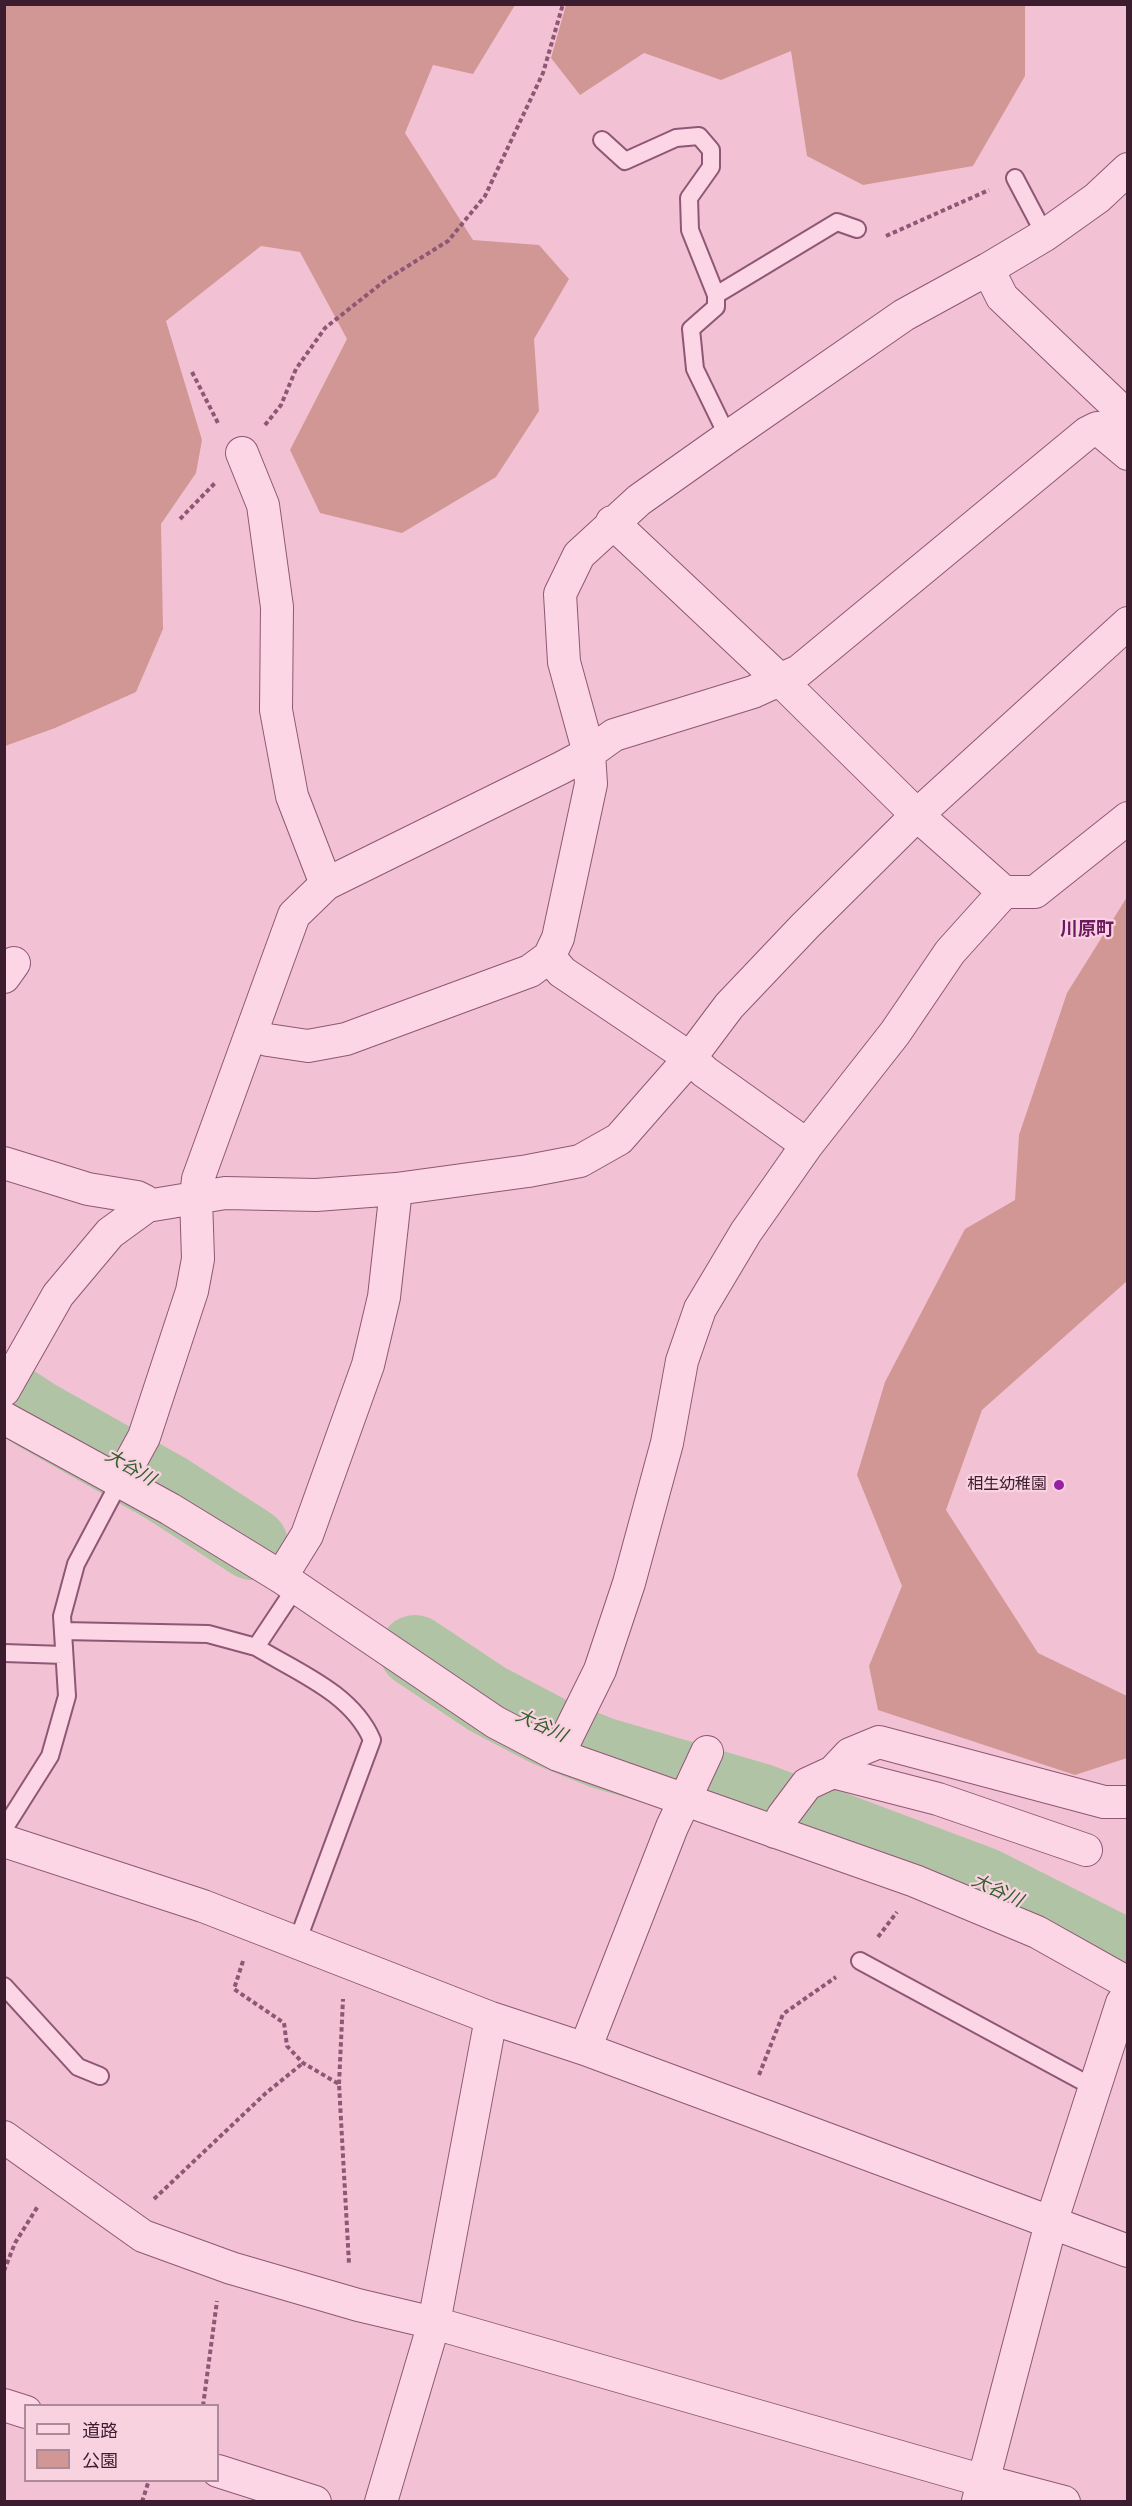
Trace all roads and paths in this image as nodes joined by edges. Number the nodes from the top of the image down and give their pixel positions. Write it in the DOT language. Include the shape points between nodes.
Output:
graph roads {
  1 [pos="563,4"];
  2 [pos="602,140"];
  3 [pos="1128,169"];
  4 [pos="1015,178"];
  5 [pos="857,229"];
  6 [pos="1045,235"];
  7 [pos="988,269"];
  8 [pos="716,295"];
  9 [pos="192,372"];
  10 [pos="1128,417"];
  11 [pos="728,437"];
  12 [pos="242,453"];
  13 [pos="1128,454"];
  14 [pos="180,519"];
  15 [pos="612,522"];
  16 [pos="1128,623"];
  17 [pos="780,680"];
  18 [pos="589,753"];
  19 [pos="917,815"];
  20 [pos="1128,818"];
  21 [pos="326,884"];
  22 [pos="1004,892"];
  23 [pos="549,957"];
  24 [pos="252,1034"];
  25 [pos="690,1058"];
  26 [pos="807,1145"];
  27 [pos="4,1163"];
  28 [pos="396,1189"];
  29 [pos="196,1197"];
  30 [pos="147,1206"];
  31 [pos="12,1376"];
  32 [pos="4,1418"];
  33 [pos="122,1477"];
  34 [pos="287,1578"];
  35 [pos="63,1631"];
  36 [pos="256,1647"];
  37 [pos="4,1653"];
  38 [pos="64,1655"];
  39 [pos="561,1751"];
  40 [pos="707,1752"];
  41 [pos="820,1778"];
  42 [pos="684,1801"];
  43 [pos="1128,1802"];
  44 [pos="779,1824"];
  45 [pos="4,1829"];
  46 [pos="4,1841"];
  47 [pos="1086,1850"];
  48 [pos="915,1881"];
  49 [pos="255,1926"];
  50 [pos="297,1942"];
  51 [pos="860,1961"];
  52 [pos="353,1964"];
  53 [pos="1128,1983"];
  54 [pos="4,1986"];
  55 [pos="1128,1995"];
  56 [pos="491,2018"];
  57 [pos="585,2049"];
  58 [pos="303,2063"];
  59 [pos="100,2076"];
  60 [pos="339,2084"];
  61 [pos="1093,2087"];
  62 [pos="745,2109"];
  63 [pos="4,2137"];
  64 [pos="57,2175"];
  65 [pos="1051,2223"];
  66 [pos="127,2225"];
  67 [pos="1128,2251"];
  68 [pos="231,2268"];
  69 [pos="4,2271"];
  70 [pos="351,2303"];
  71 [pos="434,2323"];
  72 [pos="203,2404"];
  73 [pos="4,2405"];
  74 [pos="24,2411"];
  75 [pos="219,2471"];
  76 [pos="149,2482"];
  77 [pos="981,2491"];
  78 [pos="142,2502"];
  79 [pos="315,2502"];
  80 [pos="381,2502"];
  81 [pos="1064,2502"];
  1 -- 12 [label="path" via="543,73 485,196 448,241 387,279 325,328 296,369 281,405"];
  2 -- 8 [label="lane" via="626,161 676,138 699,136 711,150 711,167 689,198 690,230"];
  3 -- 6 [label="street" via="1097,198"];
  4 -- 5 [label="path" via="880,238"];
  4 -- 6 [label="lane"];
  5 -- 8 [label="lane" via="837,222"];
  6 -- 7 [label="street"];
  7 -- 10 [label="street" via="1002,297"];
  7 -- 11 [label="street" via="904,315"];
  8 -- 11 [label="lane" via="716,307 691,329 695,369"];
  9 -- 12 [label="path" via="224,435"];
  11 -- 15 [label="street"];
  12 -- 14 [label="path"];
  12 -- 21 [label="street" via="265,516 277,606 276,710 292,796"];
  13 -- 17 [label="street" via="1097,428 1087,433 799,671"];
  15 -- 17 [label="street"];
  15 -- 18 [label="street" via="579,555 560,594 564,662"];
  16 -- 19 [label="street"];
  17 -- 18 [label="street" via="614,735"];
  17 -- 19 [label="street"];
  18 -- 21 [label="street"];
  18 -- 23 [label="street" via="591,784 558,938"];
  19 -- 22 [label="street"];
  19 -- 25 [label="street" via="729,1006"];
  20 -- 22 [label="street" via="1035,892"];
  21 -- 24 [label="street" via="294,915"];
  22 -- 26 [label="street" via="950,952 895,1033"];
  23 -- 24 [label="street" via="530,971 346,1039 308,1046"];
  23 -- 25 [label="street" via="562,972"];
  24 -- 29 [label="street" via="198,1179"];
  25 -- 26 [label="street"];
  25 -- 28 [label="street" via="619,1139 580,1161"];
  26 -- 39 [label="street" via="746,1232 700,1309 682,1361 667,1443 629,1583 600,1670"];
  27 -- 30 [label="street" via="88,1189 137,1197"];
  28 -- 29 [label="street"];
  28 -- 34 [label="street" via="384,1297 368,1365 307,1535"];
  29 -- 30 [label="street"];
  29 -- 33 [label="street" via="198,1259 192,1291 144,1437"];
  30 -- 31 [label="street" via="110,1233 58,1295"];
  32 -- 33 [label="street"];
  33 -- 34 [label="street"];
  33 -- 35 [label="lane" via="76,1564 62,1616"];
  34 -- 36 [label="lane"];
  34 -- 39 [label="street" via="495,1722"];
  35 -- 36 [label="lane" via="208,1634"];
  35 -- 38 [label="lane"];
  36 -- 50 [label="lane" via="342,1699 365,1724 372,1740"];
  37 -- 38 [label="lane"];
  38 -- 45 [label="lane" via="67,1696 50,1756"];
  39 -- 42 [label="street"];
  40 -- 42 [label="street"];
  41 -- 43 [label="street" via="850,1754 879,1742 1104,1802"];
  41 -- 44 [label="street"];
  41 -- 47 [label="street" via="938,1799"];
  42 -- 44 [label="street"];
  42 -- 57 [label="street"];
  44 -- 48 [label="street"];
  46 -- 49 [label="street"];
  48 -- 51 [label="path" via="891,1922"];
  48 -- 53 [label="street" via="1037,1932"];
  49 -- 50 [label="street"];
  49 -- 58 [label="path" via="234,1989 284,2023 287,2046"];
  50 -- 52 [label="street"];
  51 -- 61 [label="lane"];
  51 -- 62 [label="path" via="783,2014"];
  52 -- 56 [label="street"];
  52 -- 60 [label="path" via="341,2005"];
  54 -- 59 [label="lane" via="78,2067"];
  55 -- 61 [label="street"];
  56 -- 57 [label="street"];
  56 -- 71 [label="street"];
  57 -- 62 [label="street"];
  58 -- 60 [label="path"];
  58 -- 66 [label="path"];
  60 -- 70 [label="path"];
  61 -- 65 [label="street"];
  62 -- 65 [label="street"];
  63 -- 64 [label="street"];
  64 -- 66 [label="street"];
  64 -- 69 [label="path" via="15,2243"];
  65 -- 67 [label="street"];
  65 -- 77 [label="street"];
  66 -- 68 [label="street" via="143,2236"];
  68 -- 70 [label="street"];
  68 -- 72 [label="path" via="219,2287"];
  70 -- 71 [label="street"];
  71 -- 77 [label="street"];
  71 -- 80 [label="street"];
  73 -- 74 [label="street"];
  75 -- 79 [label="street"];
  76 -- 78 [label="path"];
  77 -- 81 [label="street"];
}
